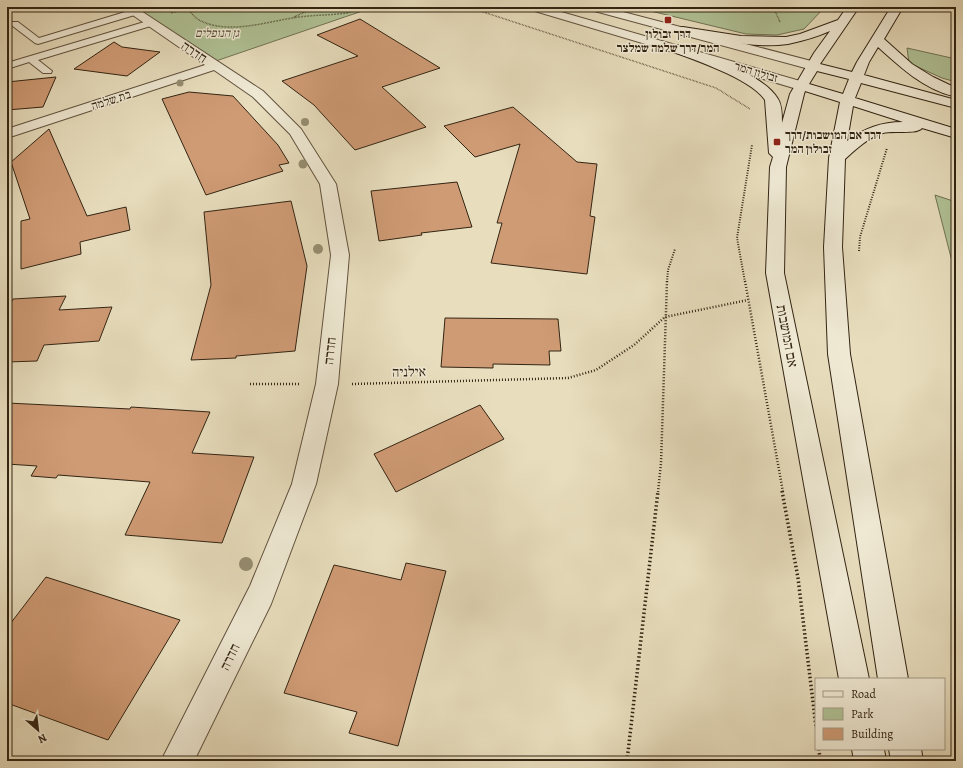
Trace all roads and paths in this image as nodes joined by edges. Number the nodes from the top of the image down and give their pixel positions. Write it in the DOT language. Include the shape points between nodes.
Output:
graph roads {
  1 [pos="185,7"];
  2 [pos="316,7"];
  3 [pos="348,7"];
  4 [pos="468,7"];
  5 [pos="532,7"];
  6 [pos="591,7"];
  7 [pos="853,7"];
  8 [pos="896,7"];
  9 [pos="138,14"];
  10 [pos="292,18"];
  11 [pos="840,23"];
  12 [pos="14,24"];
  13 [pos="683,31"];
  14 [pos="878,40"];
  15 [pos="675,48"];
  16 [pos="31,59"];
  17 [pos="7,66"];
  18 [pos="214,66"];
  19 [pos="814,66"];
  20 [pos="47,71"];
  21 [pos="857,77"];
  22 [pos="802,86"];
  23 [pos="956,94"];
  24 [pos="847,101"];
  25 [pos="956,104"];
  26 [pos="751,110"];
  27 [pos="952,133"];
  28 [pos="7,134"];
  29 [pos="884,142"];
  30 [pos="837,158"];
  31 [pos="778,167"];
  32 [pos="675,248"];
  33 [pos="859,252"];
  34 [pos="748,300"];
  35 [pos="665,317"];
  36 [pos="250,384"];
  37 [pos="327,384"];
  38 [pos="854,678"];
  39 [pos="893,678"];
  40 [pos="819,750"];
  41 [pos="868,750"];
  42 [pos="904,750"];
  43 [pos="177,761"];
  44 [pos="627,761"];
  45 [pos="820,761"];
  46 [pos="870,761"];
  47 [pos="906,761"];
  1 -- 10 [label="path" via="193,17 203,22 221,25 250,25"];
  2 -- 10 [label="path"];
  3 -- 10 [label="path" via="354,10 348,13"];
  4 -- 26 [label="path" via="716,88"];
  5 -- 15 [label="main road, זבולון המר"];
  6 -- 13 [label="main road, זבולון המר"];
  7 -- 11 [label="main road, אם המושבות"];
  8 -- 14 [label="main road"];
  9 -- 12 [label="lane" via="38,40"];
  9 -- 16 [label="lane"];
  9 -- 18 [label="main road, חדרה"];
  11 -- 13 [label="main road" via="798,39 751,40"];
  11 -- 19 [label="main road, אם המושבות" via="820,52"];
  13 -- 19 [label="main road, זבולון המר"];
  14 -- 21 [label="main road" via="863,62"];
  14 -- 23 [label="main road" via="907,67"];
  15 -- 22 [label="main road, זבולון המר"];
  15 -- 31 [label="main road" via="732,71 762,87 772,99"];
  16 -- 17 [label="lane"];
  16 -- 20 [label="lane"];
  18 -- 28 [label="main road, בת שלמה"];
  18 -- 37 [label="main road, חדרה" via="258,94 296,132 328,184 340,255"];
  19 -- 21 [label="main road, זבולון המר"];
  19 -- 22 [label="main road, אם המושבות"];
  21 -- 24 [label="main road"];
  21 -- 25 [label="main road, זבולון המר"];
  22 -- 24 [label="main road, זבולון המר"];
  22 -- 31 [label="main road, אם המושבות" via="797,94"];
  24 -- 27 [label="main road, זבולון המר"];
  24 -- 30 [label="main road"];
  27 -- 30 [label="main road" via="907,126 876,130"];
  29 -- 33 [label="path" via="887,148 860,238"];
  30 -- 39 [label="main road" via="833,247 839,354"];
  31 -- 38 [label="main road, אם המושבות" via="775,273"];
  32 -- 35 [label="path" via="668,270"];
  34 -- 35 [label="path"];
  35 -- 37 [label="path, אילניה" via="634,345 596,370 568,378"];
  35 -- 44 [label="path" via="661,463"];
  36 -- 37 [label="path, אילניה"];
  37 -- 43 [label="main road, חדרה" via="304,484 261,594"];
  40 -- 45 [label="path"];
  41 -- 46 [label="main road"];
  42 -- 47 [label="main road"];
}
